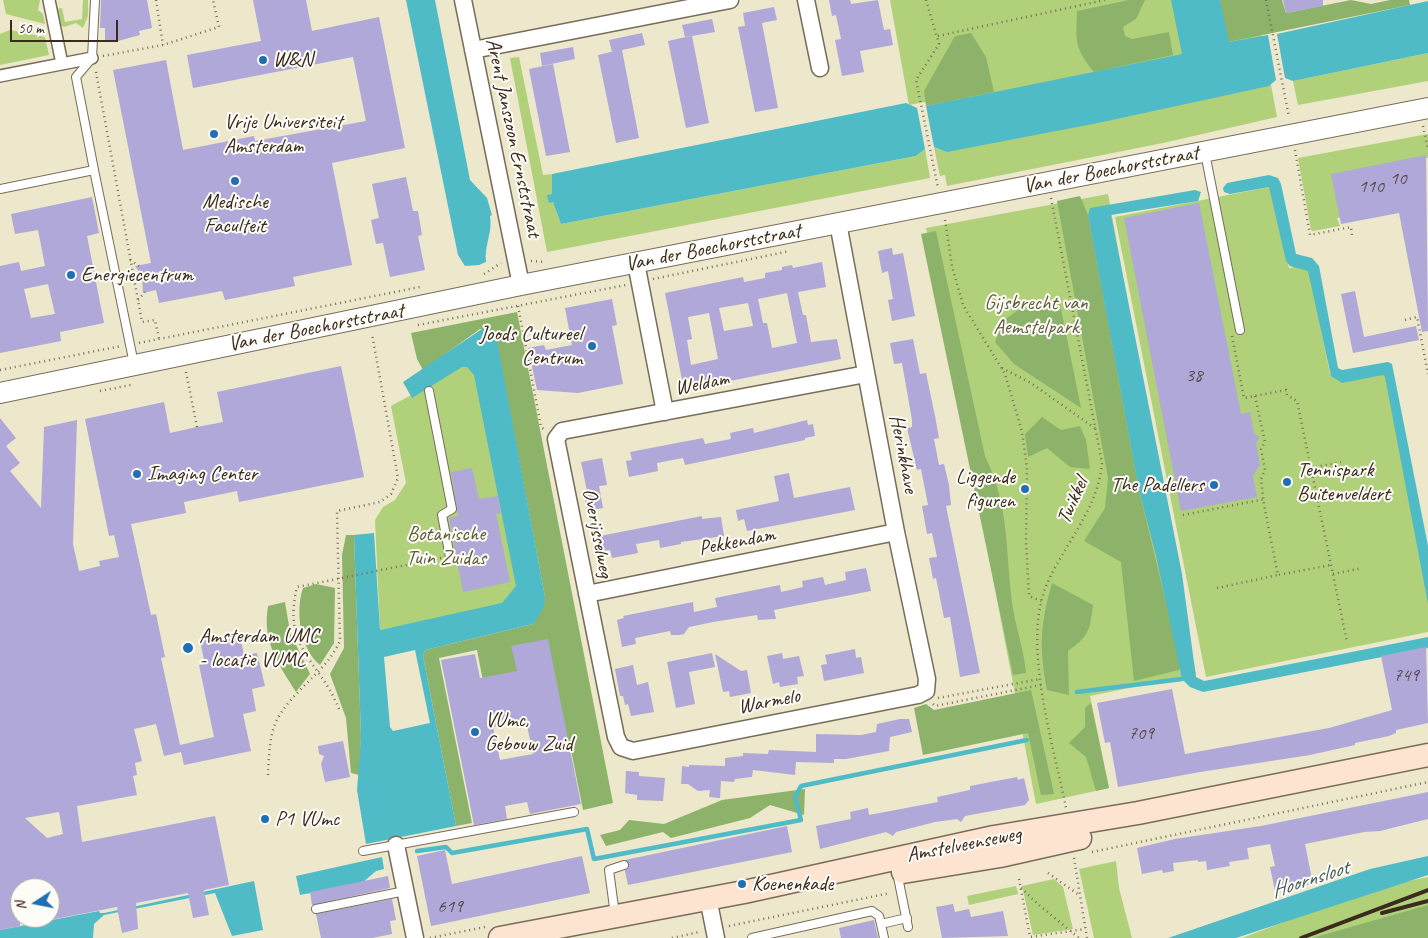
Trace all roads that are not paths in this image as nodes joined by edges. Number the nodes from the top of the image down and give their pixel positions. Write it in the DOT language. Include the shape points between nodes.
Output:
graph roads {
  1 [pos="49,0"];
  2 [pos="95,0"];
  3 [pos="463,0"];
  4 [pos="730,0"];
  5 [pos="806,0"];
  6 [pos="473,50"];
  7 [pos="92,58"];
  8 [pos="62,64"];
  9 [pos="820,68"];
  10 [pos="0,76"];
  11 [pos="1426,117"];
  12 [pos="1205,151"];
  13 [pos="94,170"];
  14 [pos="0,189"];
  15 [pos="838,223"];
  16 [pos="636,263"];
  17 [pos="521,285"];
  18 [pos="1240,330"];
  19 [pos="132,353"];
  20 [pos="866,374"];
  21 [pos="429,391"];
  22 [pos="0,393"];
  23 [pos="666,412"];
  24 [pos="896,532"];
  25 [pos="450,556"];
  26 [pos="587,594"];
  27 [pos="918,694"];
  28 [pos="621,748"];
  29 [pos="1428,755"];
  30 [pos="1428,768"];
  31 [pos="574,812"];
  32 [pos="396,845"];
  33 [pos="363,851"];
  34 [pos="624,865"];
  35 [pos="896,866"];
  36 [pos="406,891"];
  37 [pos="316,909"];
  38 [pos="615,917"];
  39 [pos="907,918"];
  40 [pos="713,919"];
  41 [pos="881,924"];
  42 [pos="908,927"];
  43 [pos="415,938"];
  44 [pos="500,938"];
  45 [pos="584,938"];
  46 [pos="752,938"];
  47 [pos="884,938"];
  1 -- 8 [label="street"];
  2 -- 7 [label="lane"];
  3 -- 6 [label="street, Arent Janszoon Ernststraat"];
  4 -- 6 [label="street"];
  5 -- 9 [label="street"];
  6 -- 17 [label="street, Arent Janszoon Ernststraat"];
  7 -- 8 [label="street"];
  7 -- 13 [label="lane" via="76,77"];
  8 -- 10 [label="street"];
  11 -- 12 [label="street, Van der Boechorststraat"];
  12 -- 15 [label="street, Van der Boechorststraat"];
  12 -- 18 [label="lane"];
  13 -- 14 [label="lane"];
  13 -- 19 [label="lane"];
  15 -- 16 [label="street, Van der Boechorststraat"];
  15 -- 20 [label="street, Herinkhave"];
  16 -- 17 [label="street, Van der Boechorststraat"];
  16 -- 23 [label="street, Weldam"];
  17 -- 19 [label="street, Van der Boechorststraat"];
  19 -- 22 [label="street, Van der Boechorststraat"];
  20 -- 23 [label="street, Weldam"];
  20 -- 24 [label="street, Herinkhave"];
  21 -- 25 [label="lane" via="452,509 442,515"];
  23 -- 26 [label="street, Overijsselweg" via="562,431 556,439"];
  24 -- 26 [label="street, Pekkendam"];
  24 -- 27 [label="street, Herinkhave" via="927,679"];
  26 -- 28 [label="street, Overijsselweg" via="616,737"];
  27 -- 28 [label="street, Warmelo" via="633,750"];
  29 -- 35 [label="main road, Amstelveenseweg" via="994,838"];
  30 -- 35 [label="main road, Amstelveenseweg" via="1139,823 1000,856"];
  31 -- 32 [label="lane"];
  32 -- 33 [label="lane"];
  32 -- 36 [label="street"];
  34 -- 38 [label="lane" via="609,870"];
  35 -- 39 [label="lane"];
  35 -- 40 [label="main road, Amstelveenseweg"];
  36 -- 37 [label="lane"];
  36 -- 43 [label="street"];
  38 -- 40 [label="main road, Amstelveenseweg"];
  38 -- 44 [label="main road, Amstelveenseweg"];
  39 -- 41 [label="lane"];
  39 -- 42 [label="lane"];
  40 -- 45 [label="main road, Amstelveenseweg"];
  41 -- 46 [label="lane" via="879,916 872,911"];
  41 -- 47 [label="lane"];
}
